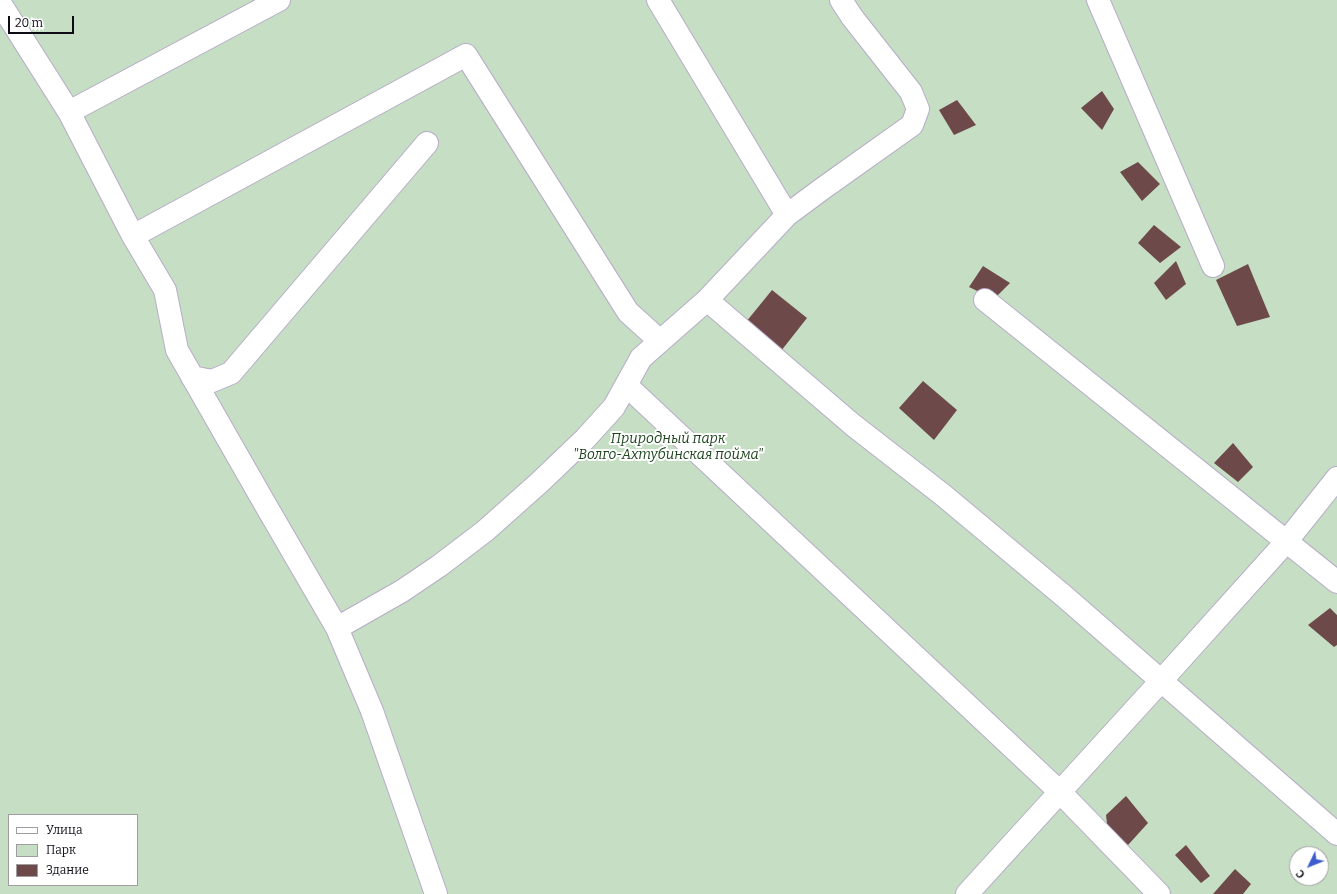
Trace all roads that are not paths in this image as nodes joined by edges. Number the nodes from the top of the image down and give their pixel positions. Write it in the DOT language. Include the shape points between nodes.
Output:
graph roads {
  1 [pos="279,0"];
  2 [pos="658,0"];
  3 [pos="841,0"];
  4 [pos="1098,0"];
  5 [pos="0,3"];
  6 [pos="69,112"];
  7 [pos="427,143"];
  8 [pos="787,215"];
  9 [pos="133,236"];
  10 [pos="1213,266"];
  11 [pos="707,300"];
  12 [pos="985,300"];
  13 [pos="660,341"];
  14 [pos="192,377"];
  15 [pos="626,385"];
  16 [pos="1337,478"];
  17 [pos="1286,542"];
  18 [pos="1337,582"];
  19 [pos="337,628"];
  20 [pos="1161,681"];
  21 [pos="1060,792"];
  22 [pos="1337,834"];
  23 [pos="436,894"];
  24 [pos="967,894"];
  25 [pos="1159,894"];
  1 -- 6 [label="street"];
  2 -- 8 [label="street"];
  3 -- 8 [label="street" via="911,92 918,109 912,125"];
  4 -- 10 [label="street"];
  5 -- 6 [label="street"];
  6 -- 9 [label="street"];
  7 -- 14 [label="street" via="231,373 212,381"];
  8 -- 11 [label="street"];
  9 -- 13 [label="street" via="466,54 628,312"];
  9 -- 14 [label="street" via="165,290 177,350"];
  11 -- 13 [label="street"];
  11 -- 20 [label="street" via="853,425 943,495 1065,597"];
  12 -- 17 [label="street"];
  13 -- 15 [label="street" via="641,358"];
  14 -- 19 [label="street"];
  15 -- 19 [label="street" via="614,407 585,439 485,530 402,591"];
  15 -- 21 [label="street"];
  16 -- 17 [label="street"];
  17 -- 18 [label="street"];
  17 -- 20 [label="street"];
  19 -- 23 [label="street" via="372,711"];
  20 -- 21 [label="street"];
  20 -- 22 [label="street"];
  21 -- 24 [label="street"];
  21 -- 25 [label="street"];
}
